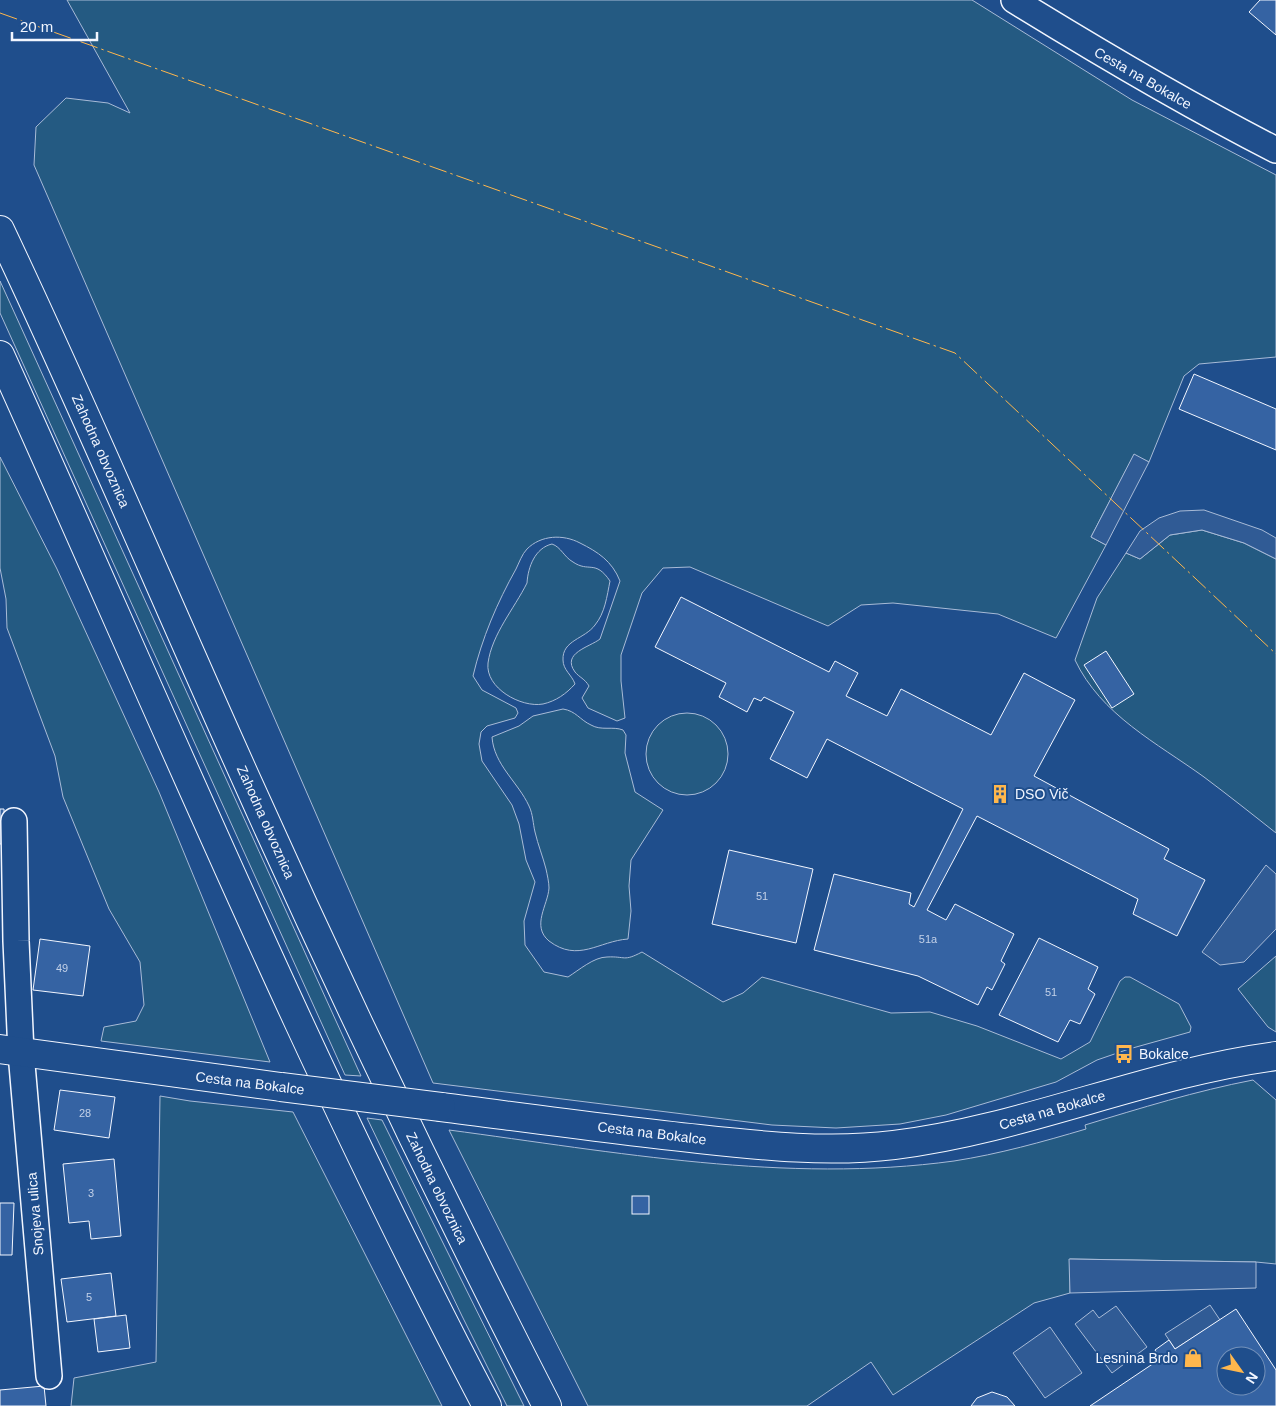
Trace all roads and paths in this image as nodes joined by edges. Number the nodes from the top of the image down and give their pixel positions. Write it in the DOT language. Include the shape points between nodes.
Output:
graph roads {
  1 [pos="1014,0"];
  2 [pos="1276,150"];
  3 [pos="0,230"];
  4 [pos="0,355"];
  5 [pos="14,822"];
  6 [pos="11,1051"];
  7 [pos="1276,1056"];
  8 [pos="49,1376"];
  9 [pos="487,1406"];
  10 [pos="547,1406"];
  1 -- 2 [label="street, Cesta na Bokalce" via="1129,71"];
  3 -- 10 [label="main road, Zahodna obvoznica" via="358,1025 474,1265"];
  4 -- 9 [label="main road" via="291,1006"];
  5 -- 6 [label="street" via="16,942"];
  6 -- 7 [label="main road, Cesta na Bokalce, bridge" via="784,1148 859,1149 964,1134 1195,1070"];
  6 -- 8 [label="street, Snojeva ulica"];
}
